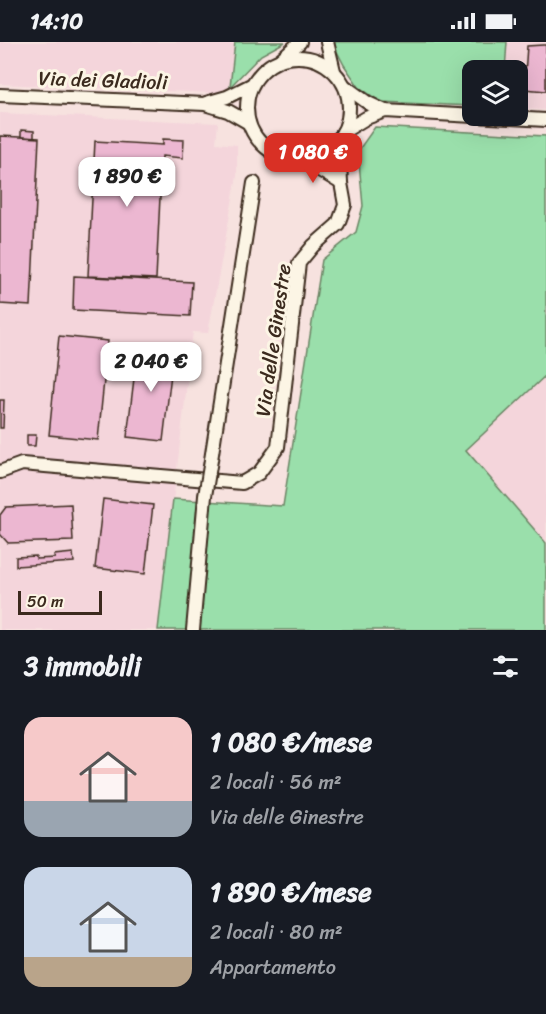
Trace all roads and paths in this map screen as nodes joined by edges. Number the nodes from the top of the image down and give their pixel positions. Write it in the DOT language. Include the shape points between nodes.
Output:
graph roads {
  1 [pos="300,42"];
  2 [pos="327,42"];
  3 [pos="281,59"];
  4 [pos="334,71"];
  5 [pos="251,85"];
  6 [pos="345,87"];
  7 [pos="0,95"];
  8 [pos="205,104"];
  9 [pos="385,111"];
  10 [pos="546,120"];
  11 [pos="249,123"];
  12 [pos="341,135"];
  13 [pos="301,159"];
  14 [pos="254,183"];
  15 [pos="340,183"];
  16 [pos="0,472"];
  17 [pos="193,630"];
  1 -- 3 [label="street"];
  2 -- 4 [label="street"];
  3 -- 4 [label="street" via="312,58"];
  3 -- 5 [label="street, Via dei Gladioli" via="259,74"];
  4 -- 6 [label="street"];
  5 -- 8 [label="street, Via dei Gladioli"];
  5 -- 11 [label="street" via="247,102"];
  6 -- 9 [label="street"];
  6 -- 12 [label="street" via="348,119"];
  7 -- 8 [label="street, Via dei Gladioli"];
  8 -- 11 [label="street, Via dei Gladioli"];
  9 -- 10 [label="street"];
  9 -- 12 [label="street"];
  11 -- 13 [label="street, Via dei Gladioli" via="261,144 274,153"];
  12 -- 13 [label="street" via="319,155"];
  12 -- 15 [label="street, Via delle Ginestre"];
  13 -- 15 [label="street"];
  14 -- 17 [label="street, bridge" via="210,460"];
  15 -- 16 [label="street, Via delle Ginestre" via="345,205 338,224 299,263 278,447 260,474 243,483 22,464"];
}
